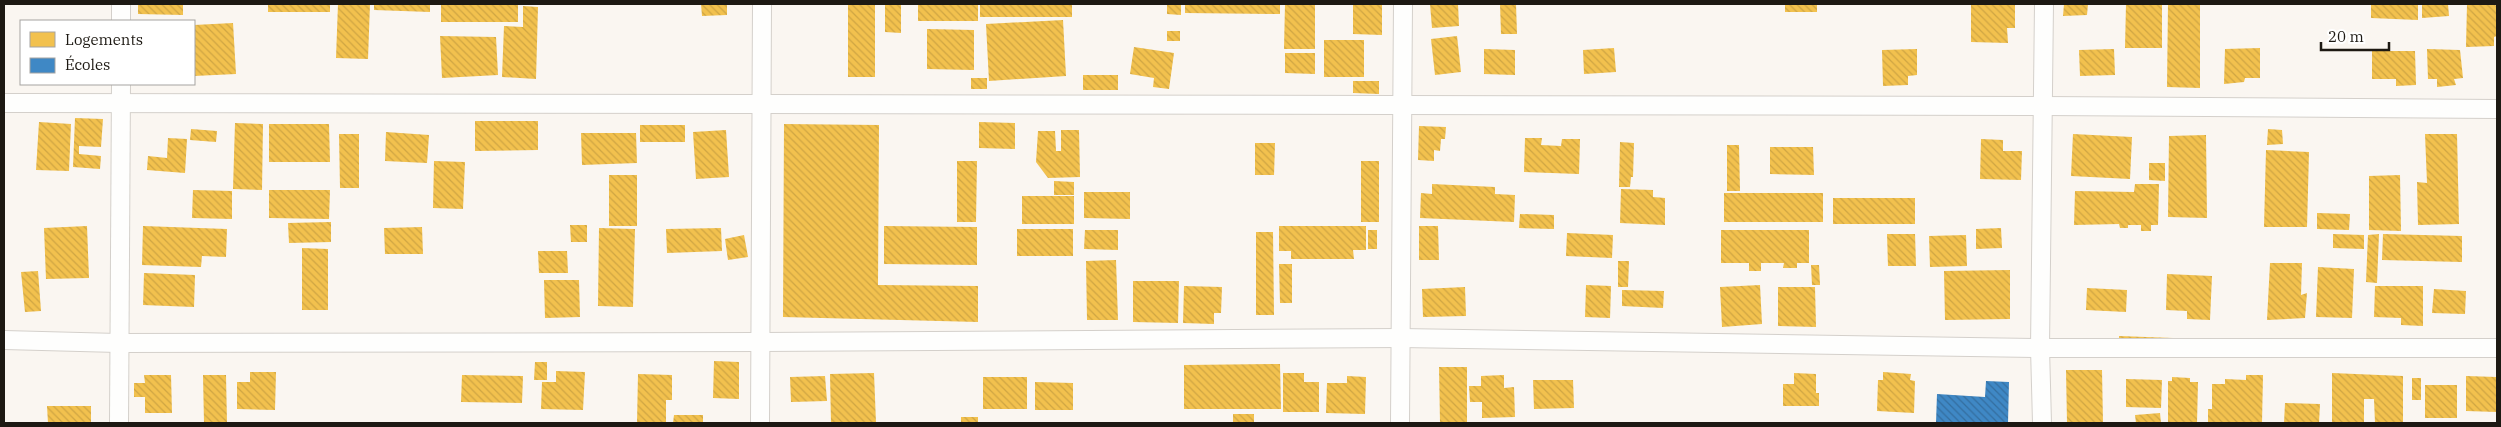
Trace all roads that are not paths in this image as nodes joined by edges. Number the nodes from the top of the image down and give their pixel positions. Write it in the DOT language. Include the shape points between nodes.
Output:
graph roads {
  1 [pos="121,4"];
  2 [pos="762,4"];
  3 [pos="1403,4"];
  4 [pos="2044,4"];
  5 [pos="121,20"];
  6 [pos="121,85"];
  7 [pos="4,103"];
  8 [pos="121,103"];
  9 [pos="762,104"];
  10 [pos="1402,104"];
  11 [pos="2043,106"];
  12 [pos="2497,109"];
  13 [pos="1401,338"];
  14 [pos="4,340"];
  15 [pos="761,342"];
  16 [pos="118,343"];
  17 [pos="2040,348"];
  18 [pos="2497,348"];
  19 [pos="119,423"];
  20 [pos="760,423"];
  21 [pos="1400,423"];
  22 [pos="2042,423"];
  1 -- 5 [label="street"];
  2 -- 9 [label="street"];
  3 -- 10 [label="street"];
  4 -- 11 [label="street"];
  6 -- 8 [label="street"];
  7 -- 8 [label="street"];
  8 -- 9 [label="street"];
  8 -- 16 [label="street"];
  9 -- 10 [label="street"];
  9 -- 15 [label="street"];
  10 -- 11 [label="street"];
  10 -- 13 [label="street"];
  11 -- 12 [label="street"];
  11 -- 17 [label="street"];
  13 -- 15 [label="street"];
  13 -- 17 [label="street"];
  13 -- 21 [label="street"];
  14 -- 16 [label="street"];
  15 -- 16 [label="street"];
  15 -- 20 [label="street"];
  16 -- 19 [label="street"];
  17 -- 18 [label="street"];
  17 -- 22 [label="street"];
}
